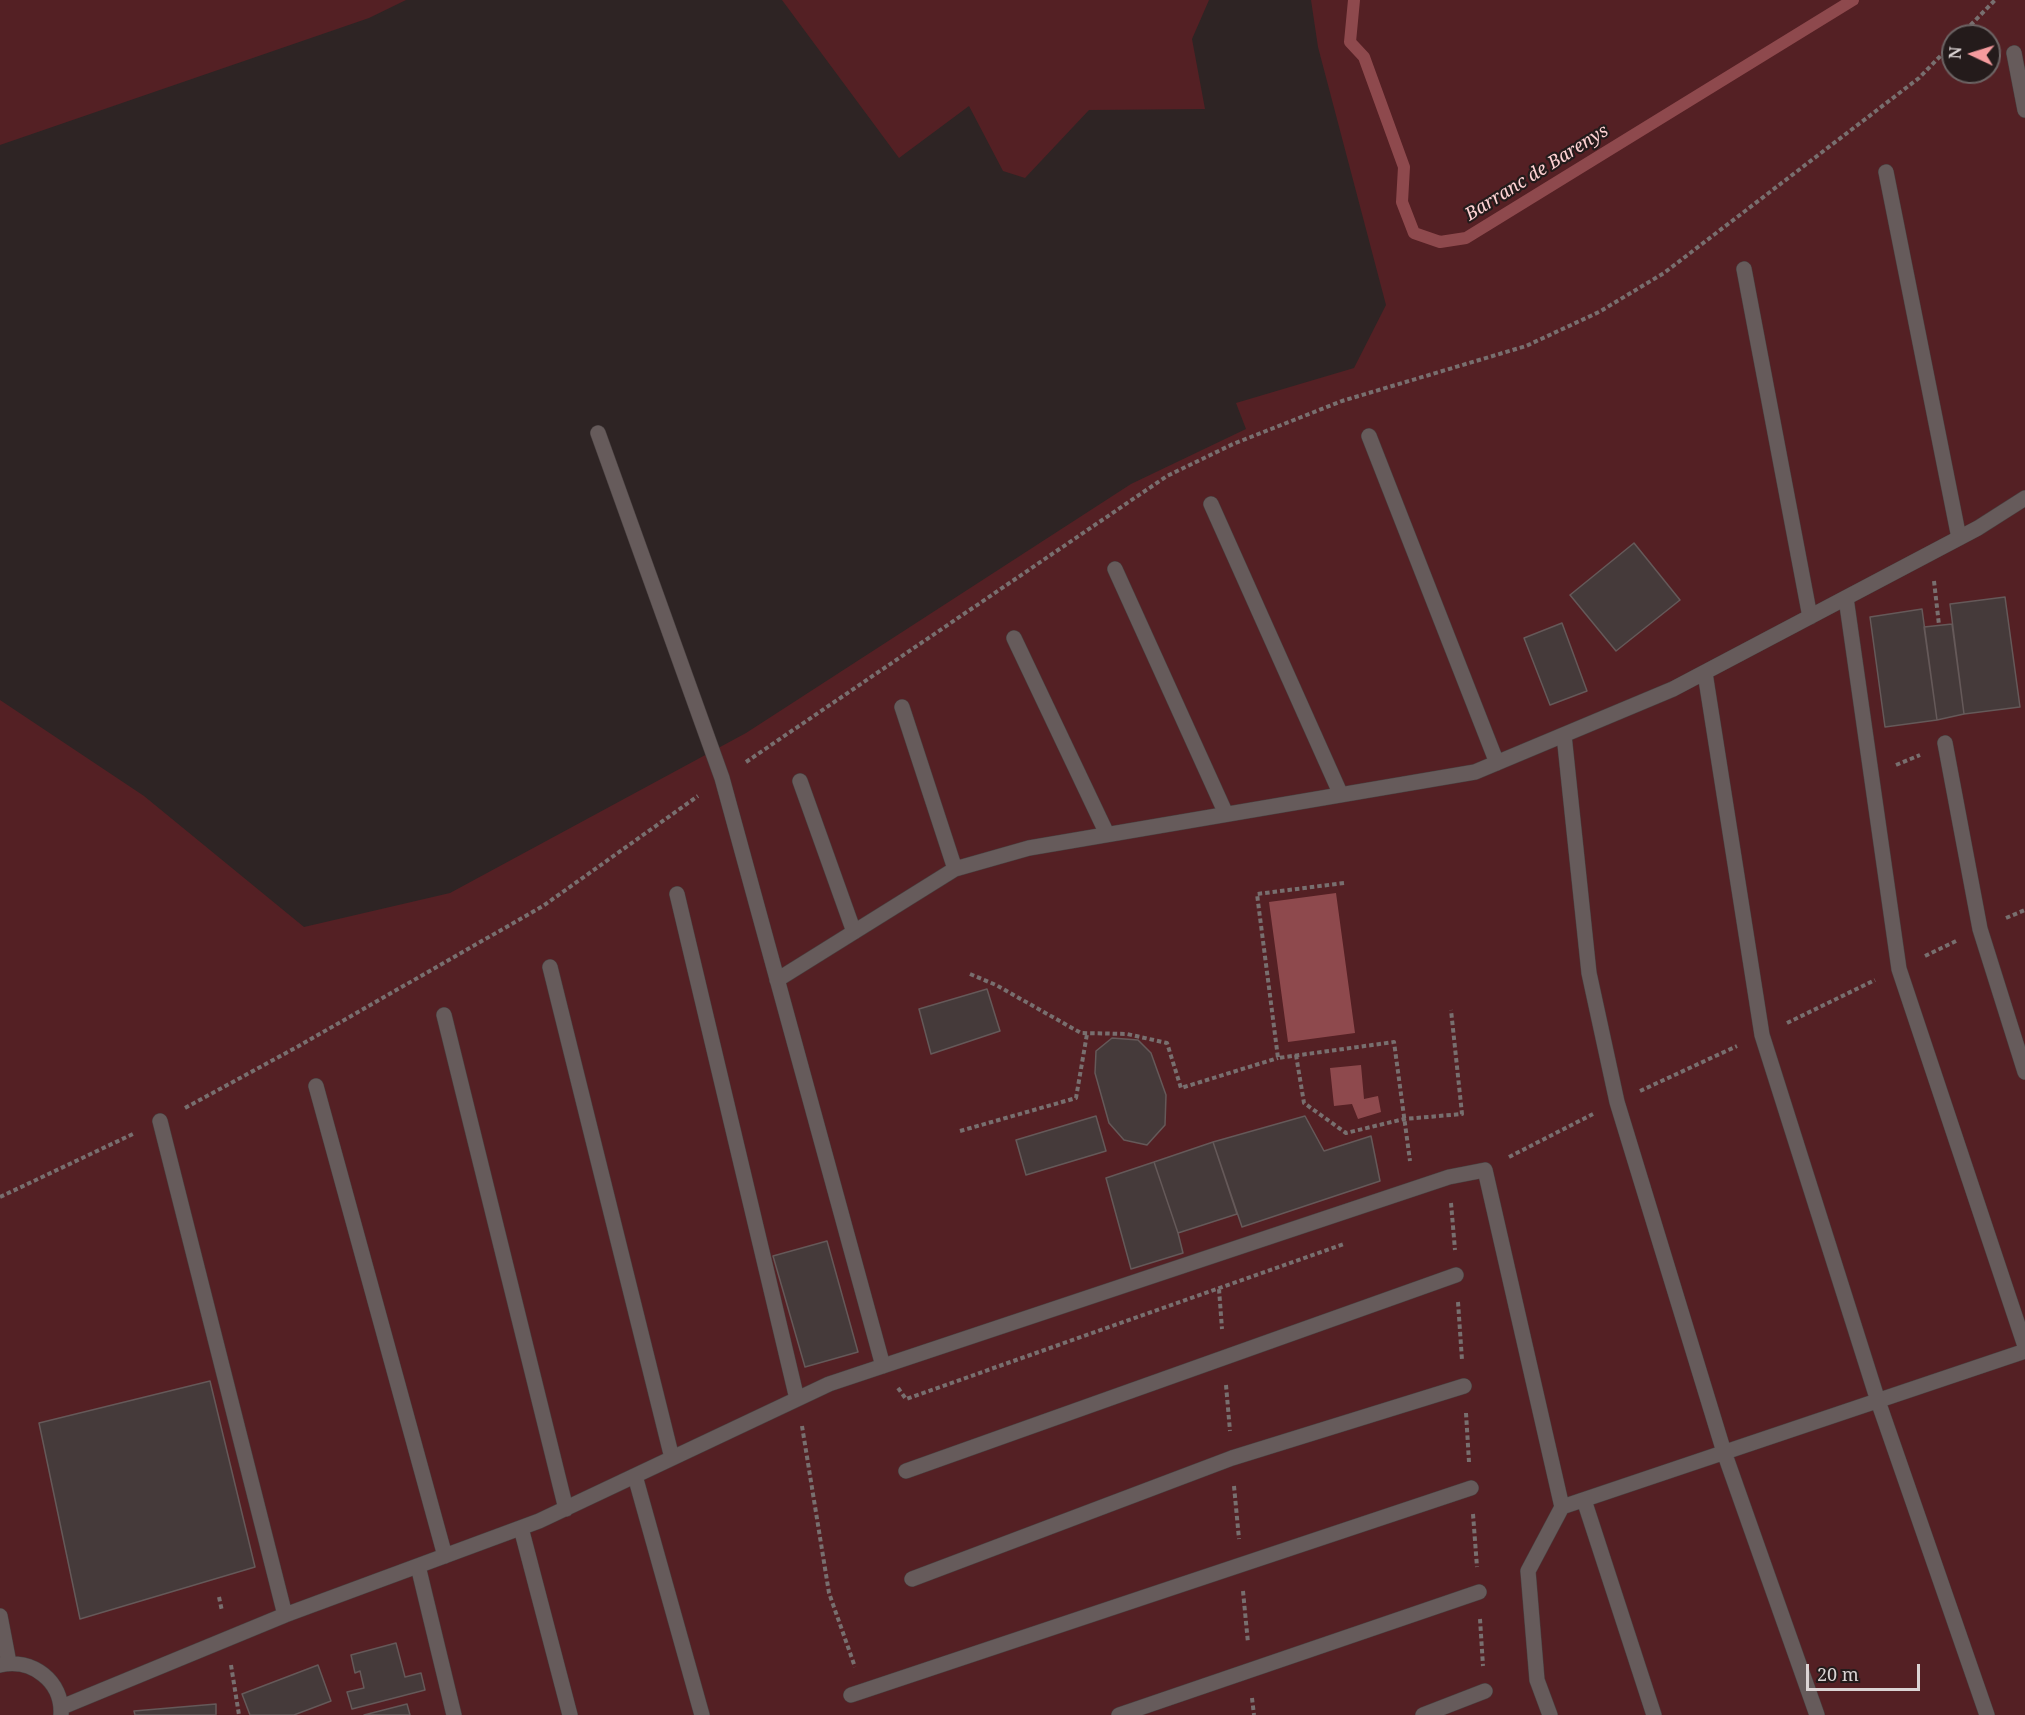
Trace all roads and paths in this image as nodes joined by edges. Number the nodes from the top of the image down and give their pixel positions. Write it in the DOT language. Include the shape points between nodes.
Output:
graph roads {
  1 [pos="1995,0"];
  2 [pos="1972,24"];
  3 [pos="2014,53"];
  4 [pos="2025,110"];
  5 [pos="1886,172"];
  6 [pos="1744,269"];
  7 [pos="598,433"];
  8 [pos="1369,436"];
  9 [pos="2025,498"];
  10 [pos="1211,504"];
  11 [pos="1959,538"];
  12 [pos="1932,553"];
  13 [pos="1115,569"];
  14 [pos="1846,598"];
  15 [pos="1810,617"];
  16 [pos="1939,625"];
  17 [pos="1014,638"];
  18 [pos="1705,673"];
  19 [pos="902,707"];
  20 [pos="1564,735"];
  21 [pos="1945,743"];
  22 [pos="1497,763"];
  23 [pos="1871,776"];
  24 [pos="800,781"];
  25 [pos="1341,795"];
  26 [pos="1226,814"];
  27 [pos="1107,834"];
  28 [pos="955,869"];
  29 [pos="1344,883"];
  30 [pos="677,894"];
  31 [pos="2025,910"];
  32 [pos="1980,929"];
  33 [pos="854,932"];
  34 [pos="550,967"];
  35 [pos="1899,969"];
  36 [pos="970,974"];
  37 [pos="777,980"];
  38 [pos="1451,1010"];
  39 [pos="444,1015"];
  40 [pos="1087,1034"];
  41 [pos="1762,1035"];
  42 [pos="1296,1055"];
  43 [pos="1278,1058"];
  44 [pos="2025,1072"];
  45 [pos="316,1086"];
  46 [pos="1617,1102"];
  47 [pos="1404,1119"];
  48 [pos="160,1121"];
  49 [pos="960,1131"];
  50 [pos="1485,1170"];
  51 [pos="1449,1177"];
  52 [pos="1413,1189"];
  53 [pos="1452,1205"];
  54 [pos="1441,1209"];
  55 [pos="1352,1241"];
  56 [pos="1456,1275"];
  57 [pos="2025,1346"];
  58 [pos="2025,1351"];
  59 [pos="883,1366"];
  60 [pos="1464,1386"];
  61 [pos="797,1399"];
  62 [pos="1878,1401"];
  63 [pos="1724,1452"];
  64 [pos="672,1458"];
  65 [pos="906,1471"];
  66 [pos="635,1476"];
  67 [pos="1471,1488"];
  68 [pos="1584,1500"];
  69 [pos="1562,1507"];
  70 [pos="566,1509"];
  71 [pos="521,1528"];
  72 [pos="445,1556"];
  73 [pos="418,1566"];
  74 [pos="912,1579"];
  75 [pos="1479,1592"];
  76 [pos="285,1615"];
  77 [pos="0,1616"];
  78 [pos="5,1664"];
  79 [pos="1485,1691"];
  80 [pos="851,1695"];
  81 [pos="61,1711"];
  82 [pos="454,1715"];
  83 [pos="570,1715"];
  84 [pos="702,1715"];
  85 [pos="1119,1715"];
  86 [pos="1423,1715"];
  87 [pos="1550,1715"];
  88 [pos="1654,1715"];
  89 [pos="1816,1715"];
  90 [pos="1987,1715"];
  1 -- 2 [label="path"];
  3 -- 4 [label="lane"];
  5 -- 11 [label="lane"];
  6 -- 15 [label="lane"];
  7 -- 37 [label="lane" via="722,778"];
  8 -- 22 [label="lane"];
  9 -- 11 [label="lane"];
  10 -- 25 [label="lane"];
  11 -- 12 [label="lane"];
  12 -- 14 [label="lane"];
  12 -- 16 [label="path"];
  13 -- 26 [label="lane"];
  14 -- 15 [label="lane"];
  14 -- 23 [label="lane"];
  15 -- 18 [label="lane"];
  17 -- 27 [label="lane"];
  18 -- 20 [label="lane"];
  18 -- 41 [label="lane"];
  19 -- 28 [label="lane"];
  20 -- 22 [label="lane"];
  20 -- 46 [label="lane" via="1589,973"];
  21 -- 23 [label="path"];
  21 -- 32 [label="lane"];
  22 -- 25 [label="lane" via="1475,772"];
  23 -- 35 [label="lane"];
  24 -- 33 [label="lane"];
  25 -- 26 [label="lane"];
  26 -- 27 [label="lane"];
  27 -- 28 [label="lane" via="1029,848"];
  28 -- 33 [label="lane"];
  29 -- 43 [label="path" via="1257,894"];
  30 -- 61 [label="lane"];
  31 -- 32 [label="path"];
  32 -- 35 [label="path"];
  32 -- 44 [label="lane"];
  33 -- 37 [label="lane"];
  34 -- 64 [label="lane"];
  35 -- 41 [label="path"];
  35 -- 57 [label="lane"];
  36 -- 40 [label="path"];
  37 -- 59 [label="lane"];
  38 -- 47 [label="path" via="1462,1114"];
  39 -- 70 [label="lane"];
  40 -- 43 [label="path" via="1127,1034 1167,1043 1181,1088"];
  40 -- 49 [label="path" via="1076,1098"];
  41 -- 46 [label="path"];
  41 -- 62 [label="lane"];
  42 -- 43 [label="path"];
  42 -- 47 [label="path" via="1304,1103 1346,1133"];
  42 -- 47 [label="path" via="1394,1042"];
  45 -- 72 [label="lane"];
  46 -- 50 [label="path"];
  46 -- 63 [label="lane"];
  47 -- 52 [label="path"];
  48 -- 76 [label="lane"];
  50 -- 51 [label="lane"];
  50 -- 69 [label="lane"];
  51 -- 52 [label="lane"];
  51 -- 53 [label="path"];
  52 -- 59 [label="lane"];
  53 -- 54 [label="path"];
  53 -- 56 [label="path"];
  55 -- 59 [label="path" via="906,1399"];
  56 -- 60 [label="path"];
  56 -- 65 [label="lane"];
  58 -- 62 [label="lane"];
  59 -- 61 [label="lane"];
  60 -- 67 [label="path"];
  60 -- 74 [label="lane" via="1232,1458"];
  61 -- 64 [label="lane"];
  61 -- 80 [label="path" via="829,1593 855,1667"];
  62 -- 63 [label="lane"];
  62 -- 90 [label="lane"];
  63 -- 68 [label="lane"];
  63 -- 89 [label="lane"];
  64 -- 66 [label="lane"];
  66 -- 70 [label="lane"];
  66 -- 84 [label="lane"];
  67 -- 75 [label="path"];
  67 -- 80 [label="lane"];
  68 -- 69 [label="lane"];
  68 -- 88 [label="lane"];
  69 -- 87 [label="lane" via="1528,1571 1537,1680"];
  70 -- 71 [label="lane"];
  71 -- 72 [label="lane"];
  71 -- 83 [label="lane"];
  72 -- 73 [label="lane"];
  73 -- 76 [label="lane"];
  73 -- 82 [label="lane"];
  75 -- 79 [label="path"];
  75 -- 85 [label="lane"];
  76 -- 81 [label="lane"];
  77 -- 78 [label="lane"];
  78 -- 81 [label="lane" via="24,1664 50,1680"];
  79 -- 86 [label="lane"];
}
